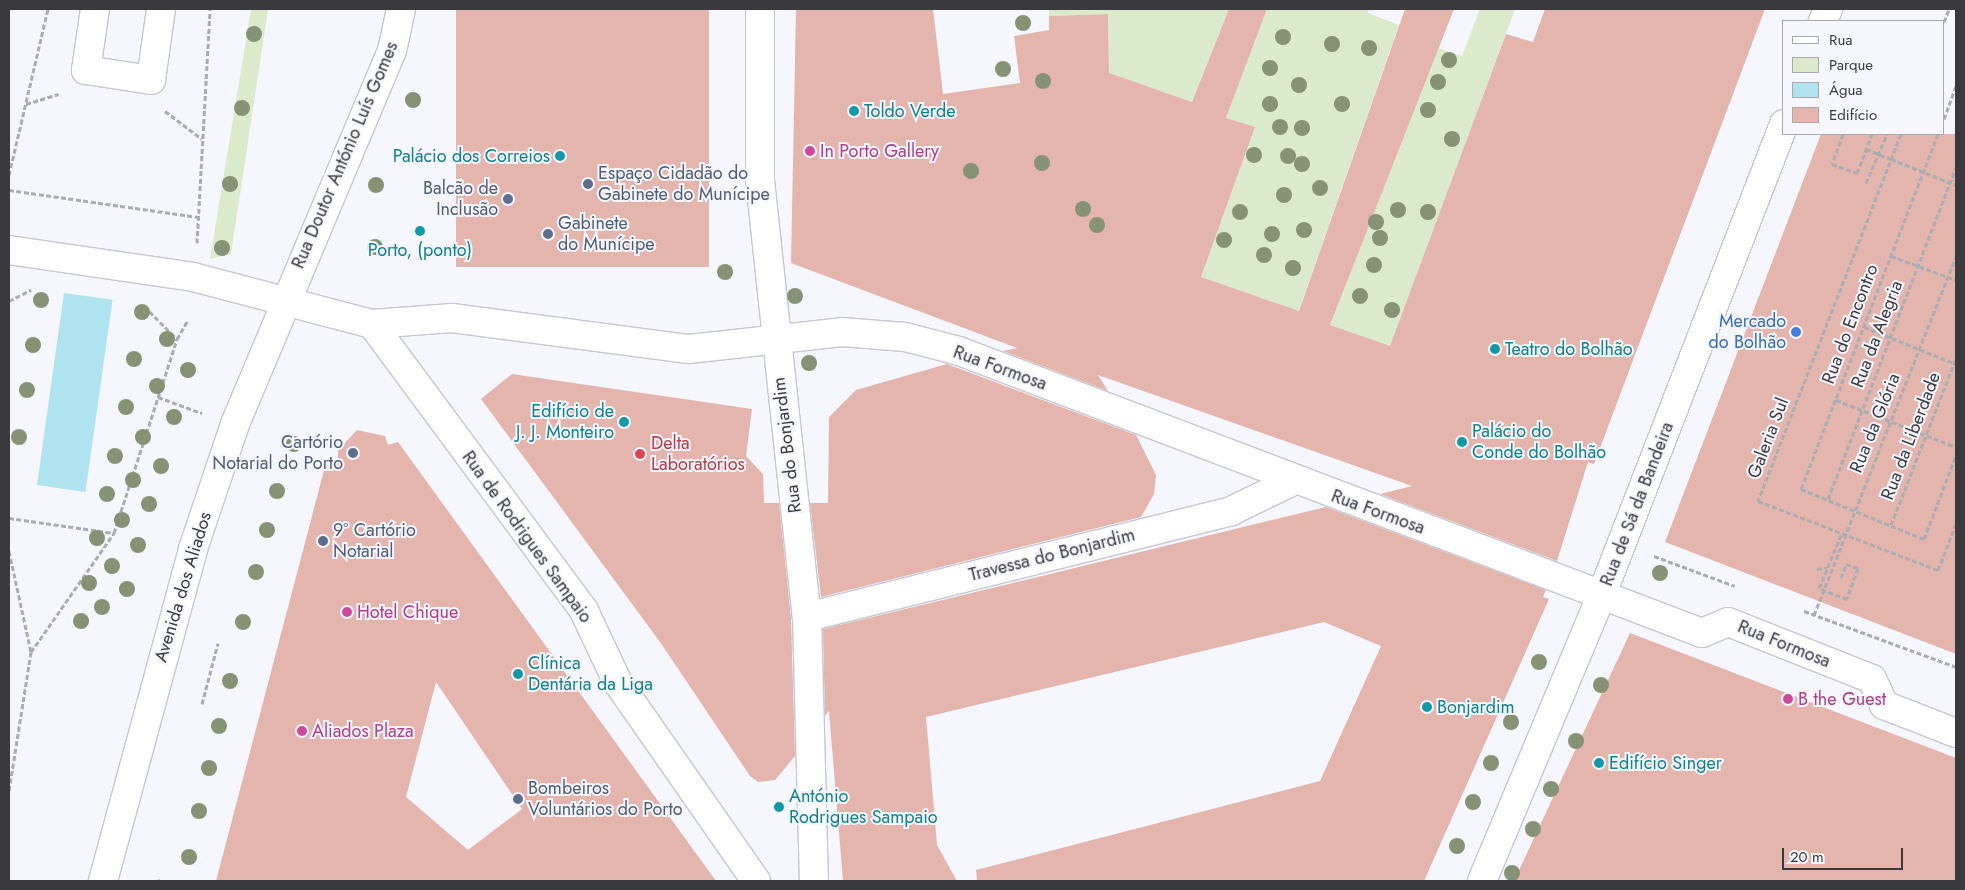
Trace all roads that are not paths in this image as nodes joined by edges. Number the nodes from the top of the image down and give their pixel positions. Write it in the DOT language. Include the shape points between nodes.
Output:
graph roads {
  1 [pos="95,9"];
  2 [pos="161,9"];
  3 [pos="401,9"];
  4 [pos="760,9"];
  5 [pos="1782,129"];
  6 [pos="9,250"];
  7 [pos="285,299"];
  8 [pos="372,324"];
  9 [pos="775,340"];
  10 [pos="1293,481"];
  11 [pos="1602,594"];
  12 [pos="807,617"];
  13 [pos="1956,734"];
  14 [pos="104,881"];
  15 [pos="756,881"];
  16 [pos="814,881"];
  17 [pos="1482,881"];
  1 -- 2 [label="street" via="86,70 151,80"];
  3 -- 7 [label="street, Rua Doutor António Luís Gomes" via="392,51"];
  4 -- 9 [label="street, Rua do Bonjardim" via="760,180"];
  5 -- 11 [label="street, Rua de Sá da Bandeira"];
  6 -- 7 [label="street" via="193,277"];
  7 -- 8 [label="street"];
  7 -- 14 [label="street, Avenida dos Aliados" via="235,424 193,550"];
  8 -- 9 [label="street, Rua Formosa" via="452,318 688,349"];
  8 -- 15 [label="street, Rua de Rodrigues Sampaio" via="584,611 618,684"];
  9 -- 10 [label="street, Rua Formosa" via="842,332 905,337 959,351"];
  9 -- 12 [label="street, Rua do Bonjardim"];
  10 -- 11 [label="street, Rua Formosa"];
  10 -- 12 [label="street, Travessa do Bonjardim" via="1231,511"];
  11 -- 13 [label="street, Rua Formosa" via="1702,633 1728,622 1872,679 1884,705"];
  11 -- 17 [label="street, Rua de Sá da Bandeira"];
  12 -- 16 [label="street, Rua do Bonjardim"];
}
